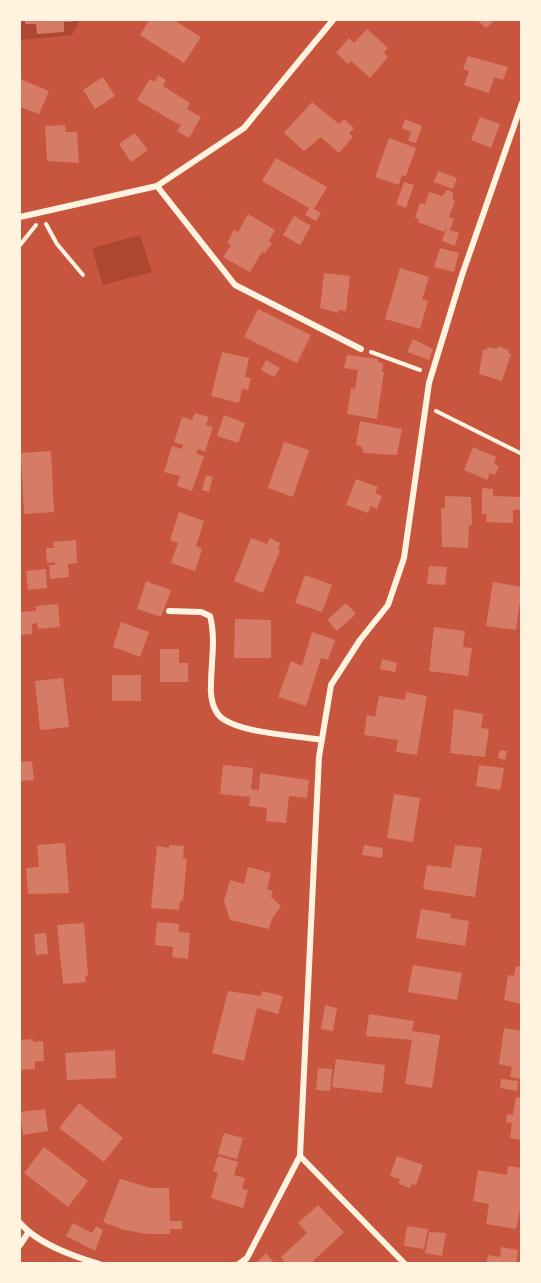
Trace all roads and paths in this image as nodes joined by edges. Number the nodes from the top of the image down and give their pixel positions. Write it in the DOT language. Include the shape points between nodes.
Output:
graph roads {
  1 [pos="333,20"];
  2 [pos="522,103"];
  3 [pos="158,186"];
  4 [pos="40,212"];
  5 [pos="20,217"];
  6 [pos="83,275"];
  7 [pos="361,349"];
  8 [pos="432,375"];
  9 [pos="426,406"];
  10 [pos="522,454"];
  11 [pos="169,611"];
  12 [pos="322,740"];
  13 [pos="300,1156"];
  14 [pos="20,1223"];
  15 [pos="28,1233"];
  16 [pos="20,1245"];
  17 [pos="99,1263"];
  18 [pos="239,1263"];
  19 [pos="405,1263"];
  1 -- 3 [label="street" via="244,128"];
  2 -- 8 [label="street"];
  3 -- 4 [label="street"];
  3 -- 7 [label="street" via="235,285"];
  4 -- 5 [label="street"];
  4 -- 6 [label="path" via="57,244"];
  7 -- 8 [label="path"];
  8 -- 9 [label="street"];
  9 -- 10 [label="path"];
  9 -- 12 [label="street" via="404,558 388,605 331,685"];
  11 -- 12 [label="street" via="210,616 210,689 212,704 221,718 239,727"];
  12 -- 13 [label="street"];
  13 -- 18 [label="street" via="247,1258"];
  13 -- 19 [label="street"];
  14 -- 15 [label="street"];
  15 -- 16 [label="street"];
  15 -- 17 [label="street" via="76,1257"];
}
